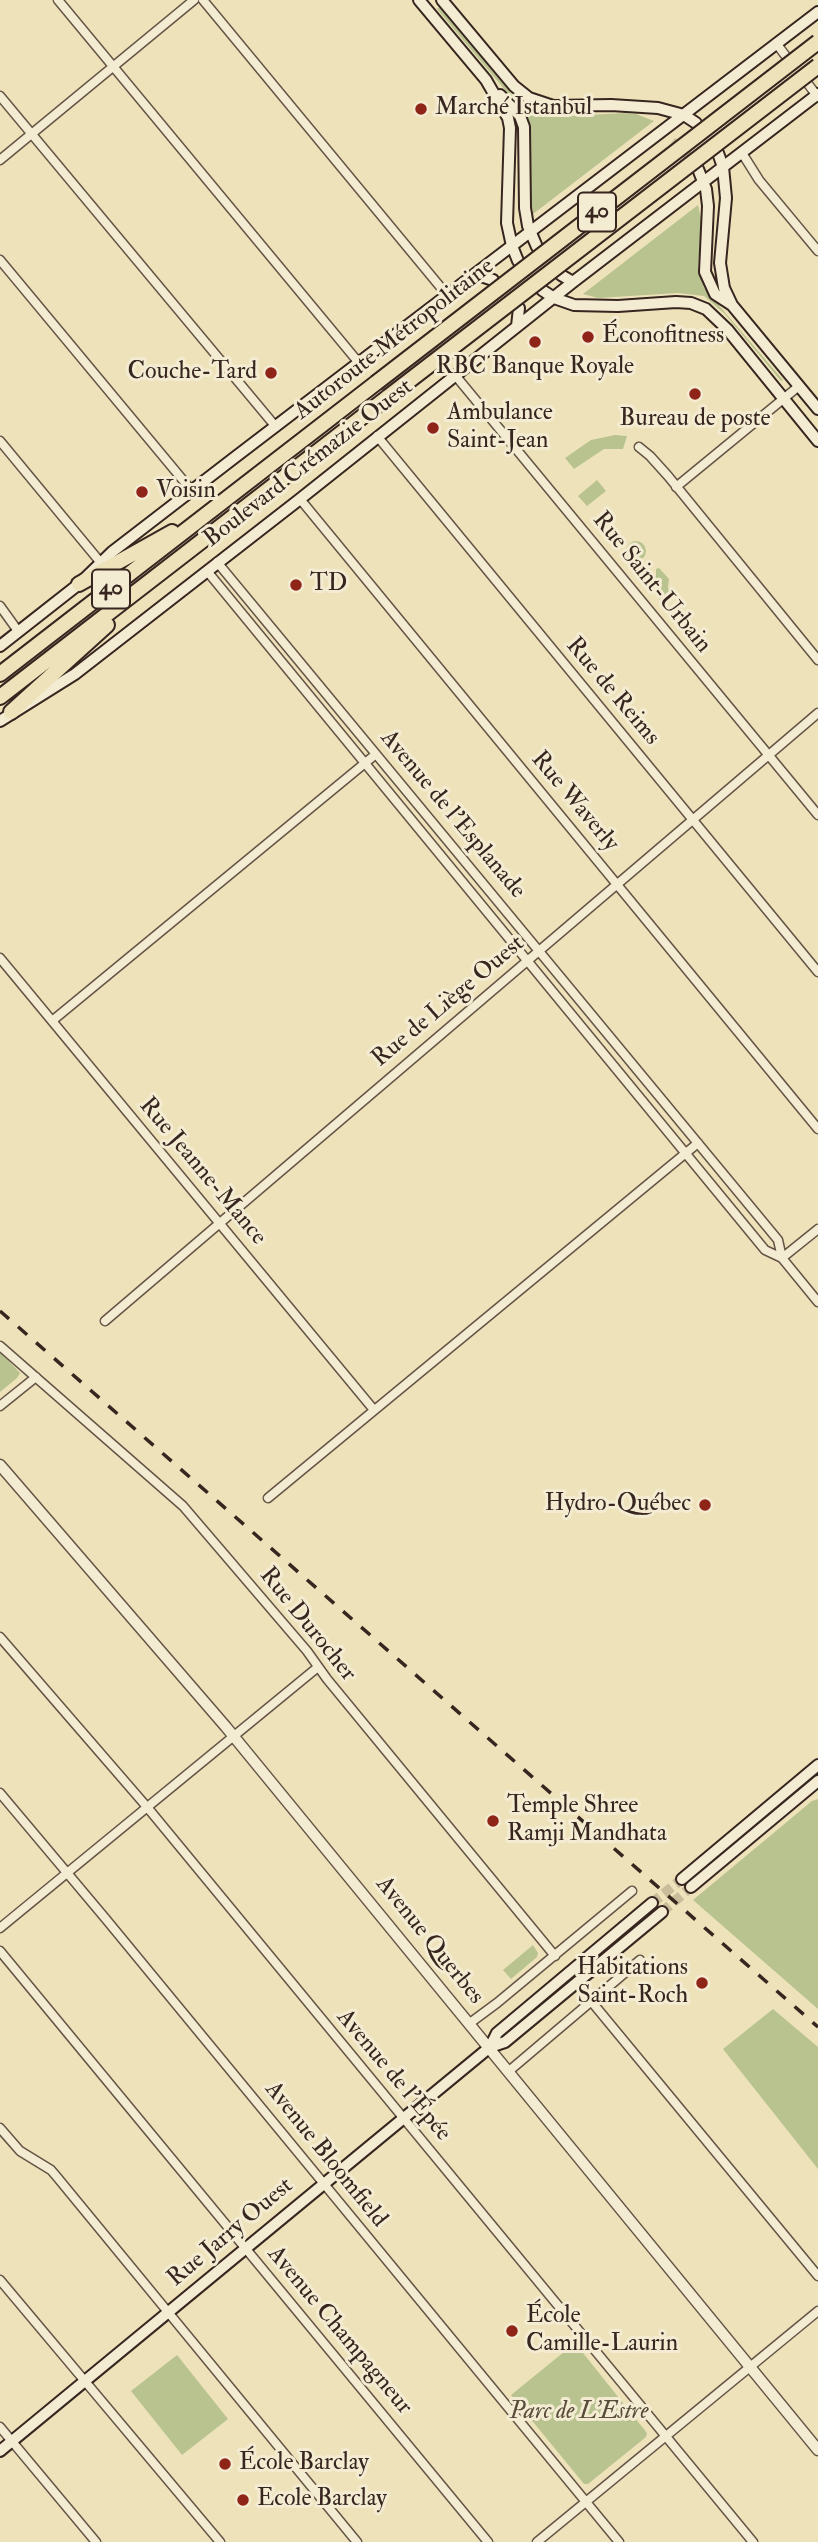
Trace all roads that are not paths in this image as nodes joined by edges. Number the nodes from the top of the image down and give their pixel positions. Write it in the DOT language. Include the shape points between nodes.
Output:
graph roads {
  1 [pos="58,0"];
  2 [pos="194,0"];
  3 [pos="203,0"];
  4 [pos="419,0"];
  5 [pos="442,0"];
  6 [pos="818,12"];
  7 [pos="818,42"];
  8 [pos="776,43"];
  9 [pos="785,55"];
  10 [pos="818,65"];
  11 [pos="113,67"];
  12 [pos="486,80"];
  13 [pos="808,84"];
  14 [pos="817,95"];
  15 [pos="0,96"];
  16 [pos="684,116"];
  17 [pos="696,124"];
  18 [pos="32,134"];
  19 [pos="660,135"];
  20 [pos="672,142"];
  21 [pos="718,153"];
  22 [pos="742,153"];
  23 [pos="0,160"];
  24 [pos="723,167"];
  25 [pos="698,169"];
  26 [pos="703,182"];
  27 [pos="531,233"];
  28 [pos="512,246"];
  29 [pos="537,247"];
  30 [pos="818,251"];
  31 [pos="0,260"];
  32 [pos="518,261"];
  33 [pos="475,274"];
  34 [pos="561,275"];
  35 [pos="493,280"];
  36 [pos="573,282"];
  37 [pos="542,290"];
  38 [pos="447,295"];
  39 [pos="554,298"];
  40 [pos="732,304"];
  41 [pos="519,308"];
  42 [pos="517,326"];
  43 [pos="359,363"];
  44 [pos="455,375"];
  45 [pos="799,386"];
  46 [pos="784,399"];
  47 [pos="818,410"];
  48 [pos="276,426"];
  49 [pos="377,436"];
  50 [pos="0,441"];
  51 [pos="818,441"];
  52 [pos="639,447"];
  53 [pos="676,487"];
  54 [pos="192,491"];
  55 [pos="300,499"];
  56 [pos="221,503"];
  57 [pos="184,556"];
  58 [pos="217,562"];
  59 [pos="101,563"];
  60 [pos="207,571"];
  61 [pos="79,584"];
  62 [pos="0,606"];
  63 [pos="18,631"];
  64 [pos="0,646"];
  65 [pos="818,660"];
  66 [pos="0,674"];
  67 [pos="0,697"];
  68 [pos="818,713"];
  69 [pos="6,716"];
  70 [pos="376,754"];
  71 [pos="768,755"];
  72 [pos="365,763"];
  73 [pos="818,816"];
  74 [pos="692,819"];
  75 [pos="617,884"];
  76 [pos="539,950"];
  77 [pos="0,958"];
  78 [pos="526,961"];
  79 [pos="818,972"];
  80 [pos="52,1021"];
  81 [pos="818,1129"];
  82 [pos="698,1143"];
  83 [pos="685,1154"];
  84 [pos="219,1223"];
  85 [pos="818,1228"];
  86 [pos="782,1258"];
  87 [pos="818,1302"];
  88 [pos="105,1321"];
  89 [pos="0,1346"];
  90 [pos="36,1377"];
  91 [pos="0,1406"];
  92 [pos="374,1410"];
  93 [pos="0,1465"];
  94 [pos="268,1498"];
  95 [pos="0,1637"];
  96 [pos="318,1667"];
  97 [pos="233,1736"];
  98 [pos="818,1765"];
  99 [pos="818,1781"];
  100 [pos="0,1793"];
  101 [pos="146,1807"];
  102 [pos="67,1872"];
  103 [pos="682,1879"];
  104 [pos="691,1887"];
  105 [pos="632,1891"];
  106 [pos="652,1903"];
  107 [pos="662,1912"];
  108 [pos="0,1928"];
  109 [pos="0,1951"];
  110 [pos="555,1956"];
  111 [pos="640,1960"];
  112 [pos="591,2001"];
  113 [pos="470,2023"];
  114 [pos="490,2047"];
  115 [pos="509,2071"];
  116 [pos="403,2119"];
  117 [pos="0,2129"];
  118 [pos="323,2184"];
  119 [pos="246,2248"];
  120 [pos="818,2276"];
  121 [pos="0,2280"];
  122 [pos="818,2311"];
  123 [pos="168,2312"];
  124 [pos="750,2367"];
  125 [pos="84,2381"];
  126 [pos="0,2427"];
  127 [pos="665,2436"];
  128 [pos="12,2441"];
  129 [pos="818,2450"];
  130 [pos="0,2451"];
  131 [pos="585,2502"];
  132 [pos="96,2542"];
  133 [pos="220,2542"];
  134 [pos="357,2542"];
  135 [pos="488,2542"];
  136 [pos="537,2542"];
  137 [pos="619,2542"];
  138 [pos="753,2542"];
  1 -- 11 [label="street"];
  2 -- 11 [label="street"];
  3 -- 38 [label="street"];
  4 -- 12 [label="main road"];
  5 -- 16 [label="main road" via="514,86 537,102 658,108"];
  6 -- 8 [label="main road, Boulevard Crémazie Ouest"];
  7 -- 56 [label="highway, Autoroute Métropolitaine / 40, bridge"];
  8 -- 9 [label="street"];
  8 -- 16 [label="main road, Boulevard Crémazie Ouest"];
  10 -- 57 [label="highway, Autoroute Métropolitaine / 40, bridge"];
  11 -- 18 [label="street"];
  11 -- 43 [label="street"];
  12 -- 27 [label="main road" via="522,121 525,208"];
  12 -- 28 [label="main road" via="509,124 507,218"];
  13 -- 14 [label="street"];
  14 -- 22 [label="main road, Boulevard Crémazie Ouest"];
  15 -- 18 [label="street"];
  16 -- 17 [label="main road"];
  16 -- 19 [label="main road, Boulevard Crémazie Ouest"];
  18 -- 23 [label="street"];
  18 -- 48 [label="street"];
  19 -- 20 [label="main road"];
  19 -- 27 [label="main road, Boulevard Crémazie Ouest"];
  21 -- 24 [label="main road"];
  22 -- 24 [label="main road, Boulevard Crémazie Ouest"];
  22 -- 30 [label="street"];
  24 -- 26 [label="main road, Boulevard Crémazie Ouest"];
  24 -- 40 [label="main road" via="726,205 720,271"];
  25 -- 26 [label="main road"];
  26 -- 36 [label="main road, Boulevard Crémazie Ouest"];
  26 -- 40 [label="main road" via="708,206 707,278 715,294"];
  27 -- 28 [label="main road, Boulevard Crémazie Ouest"];
  27 -- 29 [label="main road"];
  28 -- 32 [label="main road"];
  28 -- 33 [label="main road, Boulevard Crémazie Ouest"];
  31 -- 54 [label="street"];
  33 -- 35 [label="main road"];
  33 -- 38 [label="main road, Boulevard Crémazie Ouest"];
  34 -- 36 [label="main road"];
  36 -- 39 [label="main road, Boulevard Crémazie Ouest"];
  37 -- 39 [label="main road"];
  38 -- 43 [label="main road, Boulevard Crémazie Ouest"];
  39 -- 42 [label="main road, Boulevard Crémazie Ouest"];
  39 -- 46 [label="main road" via="579,305 676,302 702,307 721,322"];
  40 -- 45 [label="main road"];
  41 -- 42 [label="main road"];
  42 -- 44 [label="main road, Boulevard Crémazie Ouest"];
  43 -- 48 [label="main road, Boulevard Crémazie Ouest"];
  44 -- 49 [label="main road, Boulevard Crémazie Ouest"];
  44 -- 71 [label="street, Rue Saint-Urbain"];
  45 -- 46 [label="street"];
  45 -- 47 [label="main road"];
  46 -- 51 [label="main road"];
  46 -- 53 [label="street"];
  48 -- 54 [label="main road, Boulevard Crémazie Ouest"];
  49 -- 55 [label="main road, Boulevard Crémazie Ouest"];
  49 -- 74 [label="street, Rue de Reims"];
  50 -- 59 [label="street"];
  52 -- 53 [label="street"];
  53 -- 65 [label="street"];
  54 -- 59 [label="main road, Boulevard Crémazie Ouest"];
  55 -- 58 [label="main road, Boulevard Crémazie Ouest"];
  55 -- 75 [label="street, Rue Waverly"];
  56 -- 61 [label="highway"];
  56 -- 66 [label="highway, Autoroute Métropolitaine / 40"];
  57 -- 67 [label="highway, Autoroute Métropolitaine / 40"];
  57 -- 69 [label="highway"];
  58 -- 60 [label="main road, Boulevard Crémazie Ouest"];
  58 -- 70 [label="street, Avenue de l'Esplanade"];
  59 -- 61 [label="main road, Boulevard Crémazie Ouest"];
  60 -- 69 [label="main road, Boulevard Crémazie Ouest" via="65,681"];
  60 -- 72 [label="street, Avenue de l'Esplanade"];
  61 -- 63 [label="main road, Boulevard Crémazie Ouest"];
  62 -- 63 [label="street"];
  63 -- 64 [label="main road, Boulevard Crémazie Ouest"];
  68 -- 71 [label="street, Rue de Liège Ouest"];
  70 -- 72 [label="street"];
  70 -- 76 [label="street, Avenue de l'Esplanade"];
  71 -- 73 [label="street, Rue Saint-Urbain"];
  71 -- 74 [label="street, Rue de Liège Ouest"];
  72 -- 78 [label="street, Avenue de l'Esplanade"];
  72 -- 80 [label="street"];
  74 -- 75 [label="street, Rue de Liège Ouest"];
  74 -- 79 [label="street, Rue de Reims"];
  75 -- 76 [label="street, Rue de Liège Ouest"];
  75 -- 81 [label="street, Rue Waverly"];
  76 -- 78 [label="street, Rue de Liège Ouest"];
  76 -- 82 [label="street, Avenue de l'Esplanade"];
  77 -- 80 [label="street, Rue Jeanne-Mance"];
  78 -- 83 [label="street, Avenue de l'Esplanade"];
  78 -- 84 [label="street, Rue de Liège Ouest"];
  80 -- 84 [label="street, Rue Jeanne-Mance"];
  82 -- 83 [label="street"];
  82 -- 86 [label="street, Avenue de l'Esplanade" via="778,1240"];
  83 -- 86 [label="street, Avenue de l'Esplanade" via="765,1250"];
  83 -- 92 [label="street"];
  84 -- 88 [label="street, Rue de Liège Ouest"];
  84 -- 92 [label="street, Rue Jeanne-Mance"];
  85 -- 86 [label="street"];
  86 -- 87 [label="street, Avenue de l'Esplanade"];
  89 -- 90 [label="street, Rue Durocher"];
  90 -- 91 [label="street"];
  90 -- 96 [label="street, Rue Durocher" via="177,1500"];
  92 -- 94 [label="street"];
  93 -- 97 [label="street, Avenue Querbes"];
  95 -- 101 [label="street, Avenue de l'Épée"];
  96 -- 97 [label="street"];
  96 -- 110 [label="street, Rue Durocher"];
  97 -- 101 [label="street"];
  97 -- 113 [label="street, Avenue Querbes"];
  98 -- 103 [label="main road"];
  99 -- 104 [label="main road"];
  100 -- 102 [label="street, Avenue Bloomfield"];
  101 -- 102 [label="street"];
  101 -- 116 [label="street, Avenue de l'Épée"];
  102 -- 108 [label="street"];
  102 -- 118 [label="street, Avenue Bloomfield"];
  105 -- 110 [label="street"];
  106 -- 114 [label="main road, Rue Jarry Ouest" via="498,2032"];
  107 -- 114 [label="main road, Rue Jarry Ouest" via="505,2042"];
  109 -- 119 [label="street, Avenue Champagneur"];
  110 -- 113 [label="street"];
  111 -- 112 [label="street"];
  112 -- 115 [label="street"];
  112 -- 120 [label="street"];
  113 -- 114 [label="street, Avenue Querbes"];
  114 -- 115 [label="street, Avenue Querbes"];
  114 -- 116 [label="main road, Rue Jarry Ouest"];
  115 -- 124 [label="street, Avenue Querbes"];
  116 -- 118 [label="main road, Rue Jarry Ouest"];
  116 -- 127 [label="street, Avenue de l'Épée"];
  117 -- 123 [label="street" via="20,2151 53,2172"];
  118 -- 119 [label="main road, Rue Jarry Ouest"];
  118 -- 131 [label="street, Avenue Bloomfield"];
  119 -- 123 [label="main road, Rue Jarry Ouest"];
  119 -- 135 [label="street, Avenue Champagneur"];
  121 -- 125 [label="street"];
  122 -- 124 [label="street"];
  123 -- 125 [label="main road, Rue Jarry Ouest"];
  123 -- 134 [label="street"];
  124 -- 127 [label="street"];
  124 -- 129 [label="street, Avenue Querbes"];
  125 -- 128 [label="main road, Rue Jarry Ouest"];
  125 -- 133 [label="street"];
  126 -- 128 [label="street"];
  127 -- 131 [label="street"];
  127 -- 138 [label="street, Avenue de l'Épée"];
  128 -- 130 [label="main road, Rue Jarry Ouest"];
  128 -- 132 [label="street"];
  131 -- 136 [label="street"];
  131 -- 137 [label="street, Avenue Bloomfield"];
}
